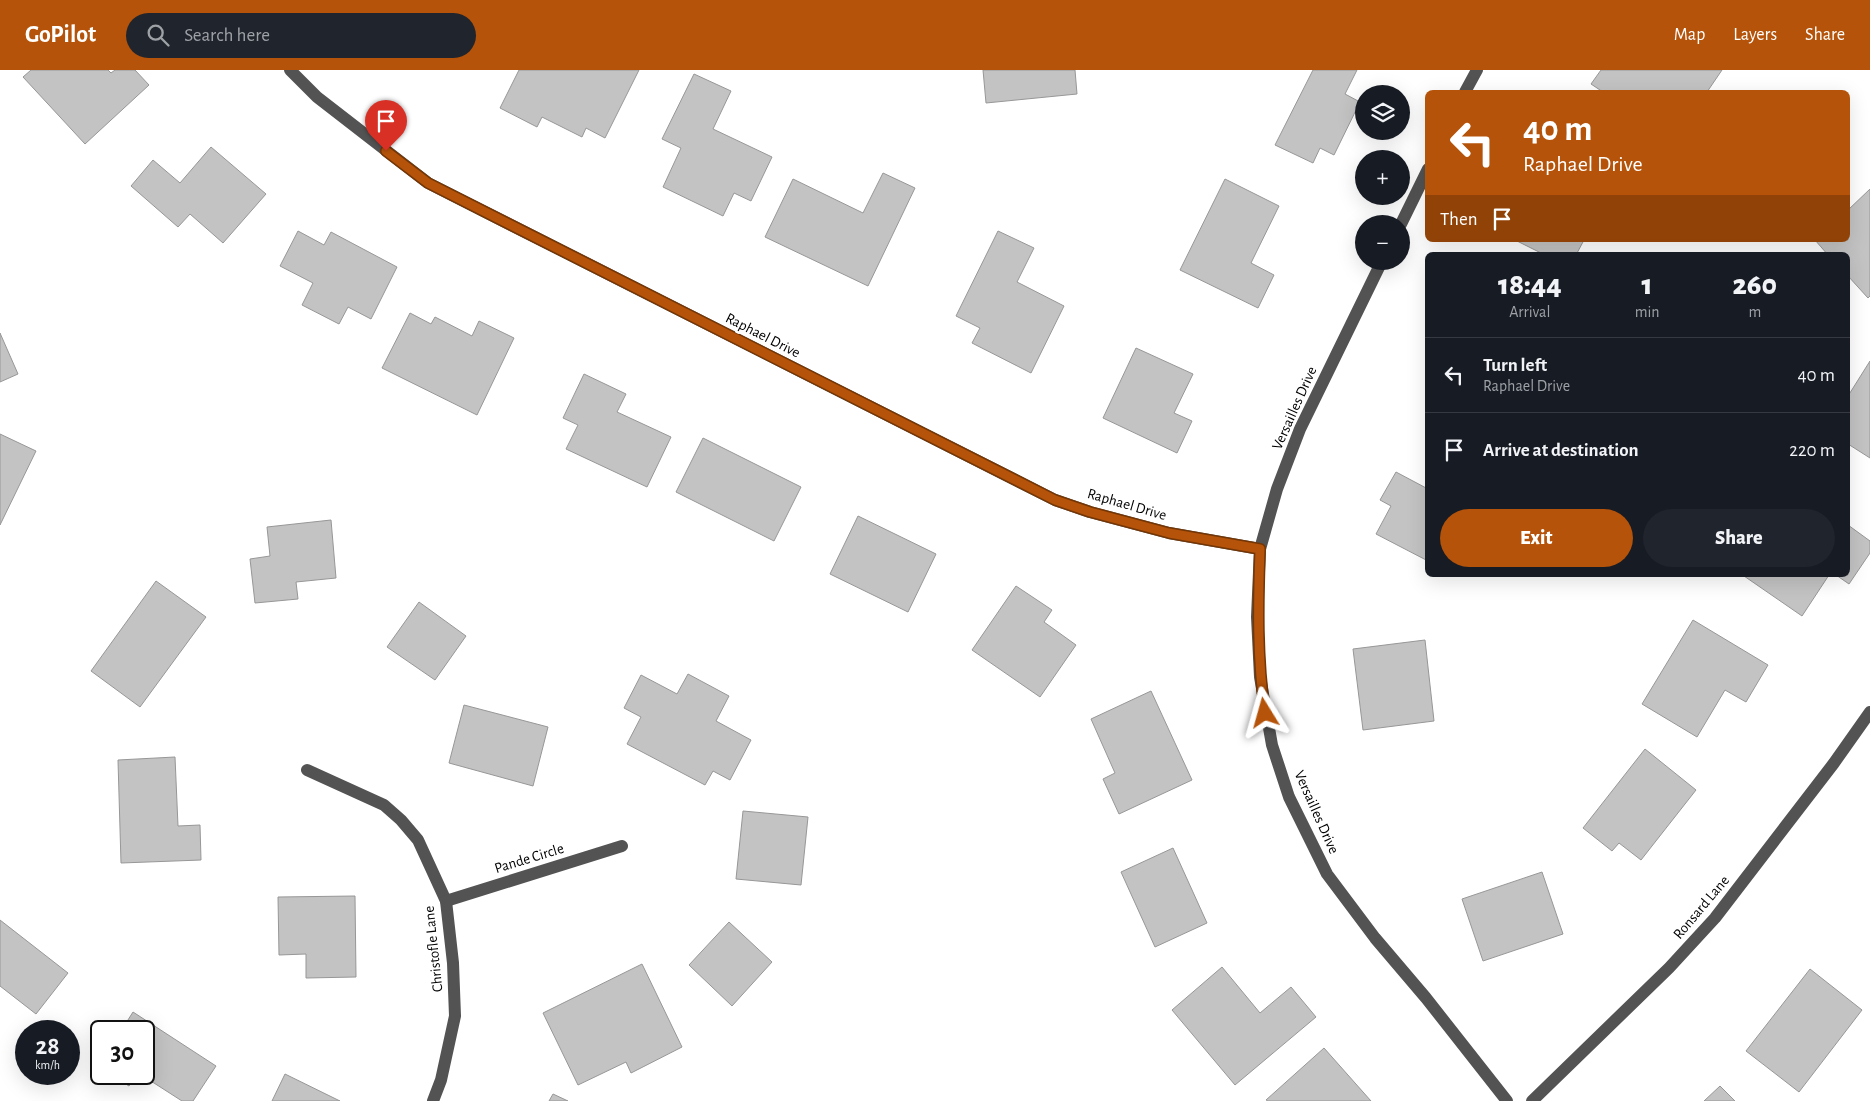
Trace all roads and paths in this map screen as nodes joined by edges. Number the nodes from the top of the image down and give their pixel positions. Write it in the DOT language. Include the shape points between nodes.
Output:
graph roads {
  1 [pos="290,70"];
  2 [pos="1477,70"];
  3 [pos="1467,90"];
  4 [pos="1425,175"];
  5 [pos="1405,215"];
  6 [pos="1378,270"];
  7 [pos="1260,549"];
  8 [pos="1870,712"];
  9 [pos="307,770"];
  10 [pos="622,846"];
  11 [pos="446,901"];
  12 [pos="434,1101"];
  13 [pos="1507,1101"];
  14 [pos="1532,1101"];
  1 -- 7 [label="street, Raphael Drive" via="317,97 428,183 1055,500 1169,533"];
  2 -- 3 [label="street"];
  4 -- 5 [label="street"];
  6 -- 7 [label="street, Versailles Drive" via="1300,429 1277,489"];
  7 -- 13 [label="street, Versailles Drive" via="1257,617 1260,677 1272,745 1289,797 1327,874"];
  8 -- 14 [label="street, Ronsard Lane" via="1715,918 1669,968"];
  9 -- 11 [label="street, Christofle Lane" via="384,805 401,820 418,840"];
  10 -- 11 [label="street, Pande Circle"];
  11 -- 12 [label="street, Christofle Lane" via="455,1016"];
}
